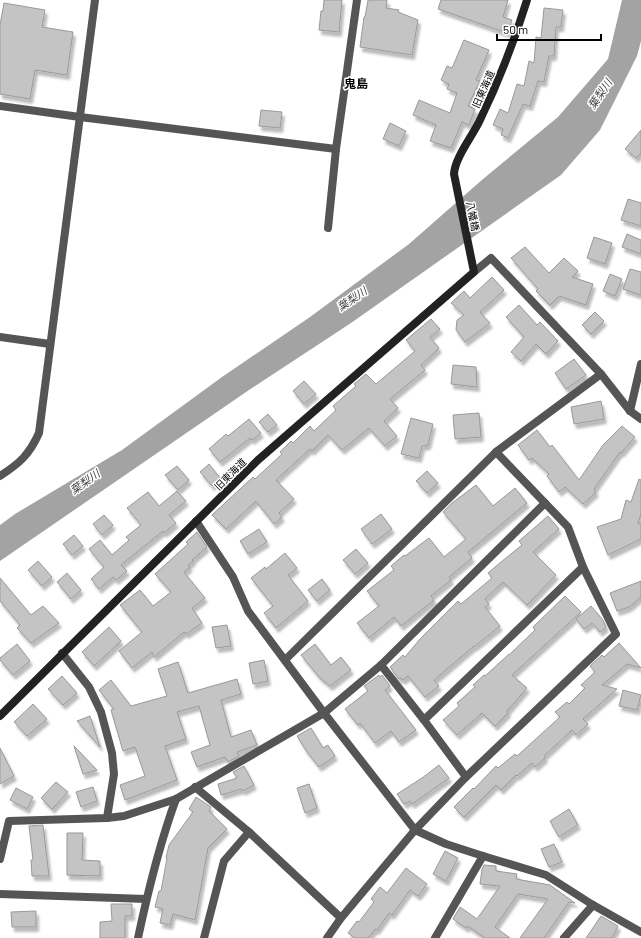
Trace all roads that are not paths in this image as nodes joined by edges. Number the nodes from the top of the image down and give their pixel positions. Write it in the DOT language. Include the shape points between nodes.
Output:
graph roads {
  1 [pos="95,0"];
  2 [pos="357,0"];
  3 [pos="527,0"];
  4 [pos="0,106"];
  5 [pos="80,117"];
  6 [pos="336,149"];
  7 [pos="456,183"];
  8 [pos="328,228"];
  9 [pos="474,272"];
  10 [pos="0,337"];
  11 [pos="50,344"];
  12 [pos="641,364"];
  13 [pos="601,374"];
  14 [pos="630,411"];
  15 [pos="641,419"];
  16 [pos="496,452"];
  17 [pos="0,476"];
  18 [pos="545,503"];
  19 [pos="196,521"];
  20 [pos="583,567"];
  21 [pos="62,653"];
  22 [pos="285,660"];
  23 [pos="381,665"];
  24 [pos="324,712"];
  25 [pos="0,716"];
  26 [pos="424,720"];
  27 [pos="466,777"];
  28 [pos="195,787"];
  29 [pos="176,799"];
  30 [pos="107,818"];
  31 [pos="415,830"];
  32 [pos="249,832"];
  33 [pos="483,856"];
  34 [pos="0,859"];
  35 [pos="0,894"];
  36 [pos="146,898"];
  37 [pos="593,904"];
  38 [pos="341,918"];
  39 [pos="641,932"];
  40 [pos="138,938"];
  41 [pos="204,938"];
  42 [pos="327,938"];
  43 [pos="435,938"];
  44 [pos="564,938"];
  1 -- 5 [label="street"];
  2 -- 6 [label="street"];
  3 -- 7 [label="main road, 旧東海道" via="499,78 479,123 455,166"];
  4 -- 5 [label="street"];
  5 -- 6 [label="street"];
  5 -- 11 [label="street"];
  6 -- 8 [label="street"];
  7 -- 9 [label="main road, 八幡橋"];
  9 -- 13 [label="street" via="491,258"];
  9 -- 19 [label="main road, 旧東海道" via="258,460"];
  10 -- 11 [label="street"];
  11 -- 17 [label="street" via="39,433 25,458"];
  12 -- 14 [label="street"];
  13 -- 14 [label="street"];
  13 -- 16 [label="street"];
  14 -- 15 [label="street"];
  16 -- 18 [label="street"];
  16 -- 22 [label="street"];
  18 -- 20 [label="street" via="568,527"];
  18 -- 23 [label="street"];
  19 -- 21 [label="main road, 旧東海道"];
  19 -- 22 [label="street" via="233,577 248,611"];
  20 -- 26 [label="street"];
  20 -- 27 [label="street" via="616,634"];
  21 -- 25 [label="main road, 旧東海道"];
  21 -- 30 [label="street" via="89,687 101,712 112,754 114,774"];
  22 -- 24 [label="street"];
  23 -- 24 [label="street"];
  23 -- 26 [label="street"];
  24 -- 28 [label="street"];
  24 -- 31 [label="street"];
  26 -- 27 [label="street"];
  27 -- 31 [label="street"];
  28 -- 29 [label="street"];
  28 -- 32 [label="street"];
  29 -- 30 [label="street" via="124,816"];
  29 -- 36 [label="street"];
  30 -- 34 [label="street" via="9,821"];
  31 -- 33 [label="street" via="446,844"];
  31 -- 38 [label="street"];
  32 -- 38 [label="street"];
  32 -- 41 [label="street" via="224,860"];
  33 -- 37 [label="street" via="546,875"];
  33 -- 43 [label="street"];
  35 -- 36 [label="street"];
  36 -- 40 [label="street"];
  37 -- 39 [label="street"];
  37 -- 44 [label="street"];
  38 -- 42 [label="street"];
}
